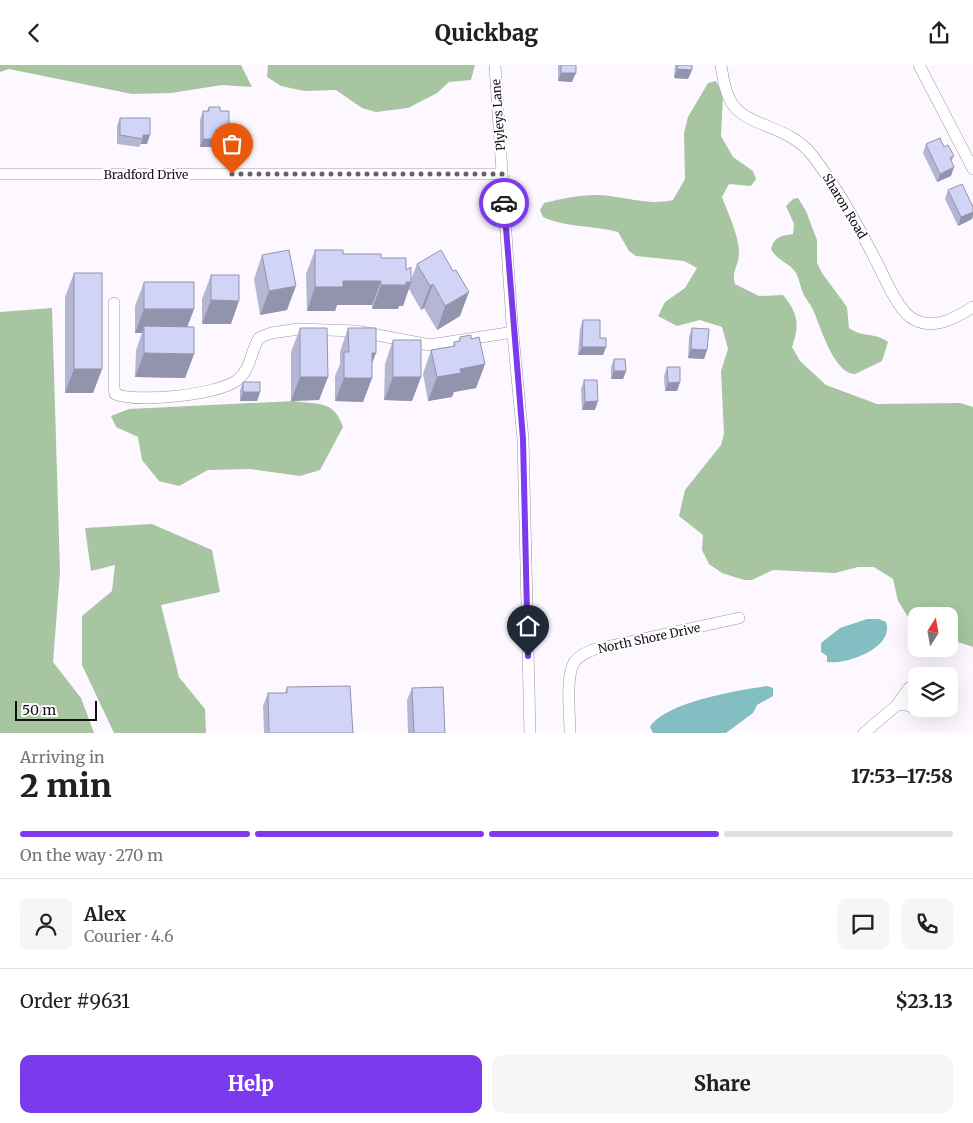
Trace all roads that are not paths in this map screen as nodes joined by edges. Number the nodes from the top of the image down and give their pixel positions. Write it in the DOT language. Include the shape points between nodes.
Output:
graph roads {
  1 [pos="495,65"];
  2 [pos="721,65"];
  3 [pos="919,65"];
  4 [pos="973,169"];
  5 [pos="0,174"];
  6 [pos="502,174"];
  7 [pos="114,303"];
  8 [pos="973,307"];
  9 [pos="513,332"];
  10 [pos="739,618"];
  11 [pos="908,689"];
  12 [pos="897,705"];
  13 [pos="908,705"];
  14 [pos="530,733"];
  15 [pos="570,733"];
  16 [pos="864,733"];
  1 -- 6 [label="street, Plyleys Lane"];
  2 -- 8 [label="street, Sharon Road" via="733,105 745,116 798,140 820,166 850,210 902,309 919,322 928,324 953,319"];
  3 -- 4 [label="street"];
  5 -- 6 [label="street, Bradford Drive"];
  6 -- 9 [label="street, Plyleys Lane"];
  7 -- 9 [label="street" via="114,387 115,394 126,398 166,397 221,388 236,381 246,371 259,338 271,333 299,329 356,331 430,345"];
  9 -- 14 [label="street, Plyleys Lane" via="523,439"];
  10 -- 15 [label="street, North Shore Drive" via="581,655 571,672"];
  11 -- 12 [label="street"];
  12 -- 13 [label="street"];
  12 -- 16 [label="street"];
}
